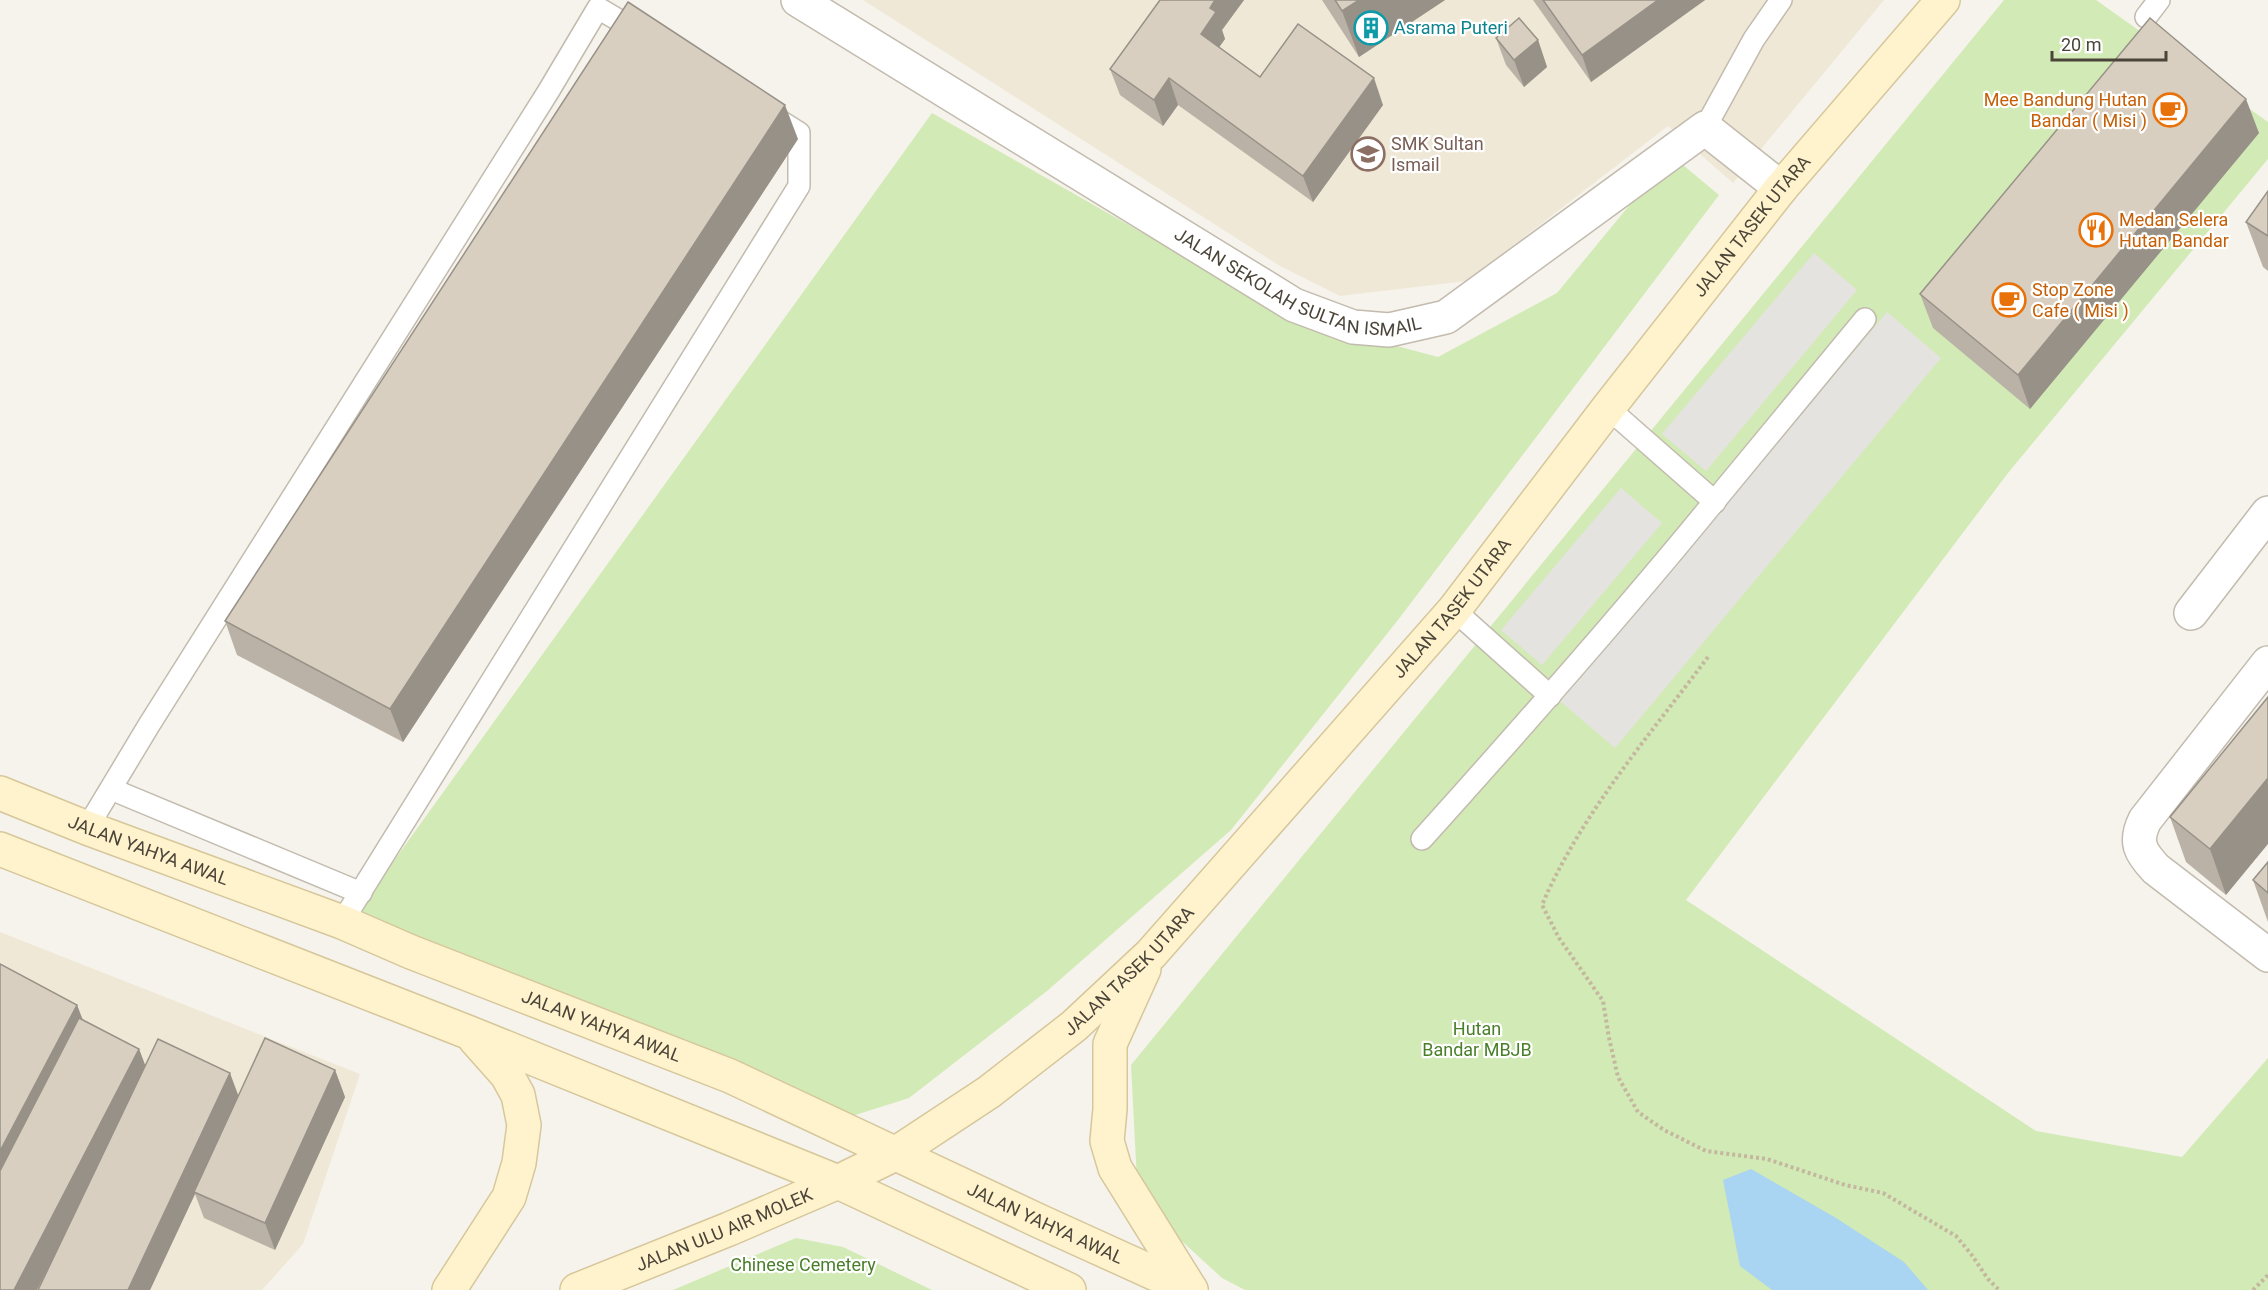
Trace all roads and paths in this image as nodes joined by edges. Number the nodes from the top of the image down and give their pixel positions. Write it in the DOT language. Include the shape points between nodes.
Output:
graph roads {
  1 [pos="798,0"];
  2 [pos="1781,0"];
  3 [pos="1943,0"];
  4 [pos="2159,0"];
  5 [pos="2146,17"];
  6 [pos="659,44"];
  7 [pos="759,108"];
  8 [pos="1705,128"];
  9 [pos="1781,188"];
  10 [pos="1865,319"];
  11 [pos="1608,408"];
  12 [pos="1715,502"];
  13 [pos="2268,513"];
  14 [pos="1454,610"];
  15 [pos="2191,613"];
  16 [pos="1708,657"];
  17 [pos="2268,663"];
  18 [pos="1550,696"];
  19 [pos="116,781"];
  20 [pos="0,793"];
  21 [pos="87,828"];
  22 [pos="1422,840"];
  23 [pos="0,849"];
  24 [pos="360,893"];
  25 [pos="342,922"];
  26 [pos="1151,954"];
  27 [pos="2268,955"];
  28 [pos="470,1034"];
  29 [pos="895,1154"];
  30 [pos="838,1182"];
  31 [pos="2268,1275"];
  32 [pos="449,1290"];
  33 [pos="577,1290"];
  34 [pos="1069,1290"];
  35 [pos="1191,1290"];
  36 [pos="1999,1290"];
  37 [pos="2253,1290"];
  1 -- 8 [label="street, JALAN SEKOLAH SULTAN ISMAIL" via="1294,305 1353,327 1389,330 1446,317"];
  2 -- 8 [label="lane" via="1754,39"];
  3 -- 9 [label="main road, JALAN TASEK UTARA"];
  4 -- 5 [label="lane"];
  6 -- 19 [label="lane" via="598,8"];
  7 -- 24 [label="lane" via="799,133 799,186"];
  8 -- 9 [label="street"];
  9 -- 11 [label="main road, JALAN TASEK UTARA"];
  10 -- 12 [label="lane"];
  11 -- 12 [label="lane"];
  11 -- 14 [label="main road, JALAN TASEK UTARA"];
  12 -- 18 [label="lane"];
  13 -- 15 [label="street"];
  14 -- 18 [label="lane"];
  14 -- 26 [label="main road, JALAN TASEK UTARA"];
  16 -- 36 [label="path" via="1614,782 1551,883 1542,905 1559,938 1603,1001 1618,1077 1638,1112 1706,1151 1767,1159 1845,1185 1883,1193 1956,1236"];
  17 -- 27 [label="street" via="2145,820 2139,836 2142,853 2156,869"];
  18 -- 22 [label="lane"];
  19 -- 21 [label="lane"];
  19 -- 24 [label="lane"];
  20 -- 21 [label="main road, JALAN YAHYA AWAL"];
  21 -- 25 [label="main road, JALAN YAHYA AWAL"];
  23 -- 28 [label="main road"];
  24 -- 25 [label="lane"];
  25 -- 29 [label="main road, JALAN YAHYA AWAL" via="730,1076"];
  26 -- 29 [label="main road, JALAN TASEK UTARA" via="1074,1026 989,1092"];
  26 -- 35 [label="main road" via="1110,1044 1107,1141 1115,1168"];
  28 -- 30 [label="main road"];
  28 -- 32 [label="main road" via="507,1075 518,1095 525,1125 509,1197"];
  29 -- 30 [label="main road, JALAN TASEK UTARA"];
  29 -- 35 [label="main road, JALAN YAHYA AWAL"];
  30 -- 33 [label="main road, JALAN ULU AIR MOLEK"];
  30 -- 34 [label="main road"];
  31 -- 37 [label="path"];
}
